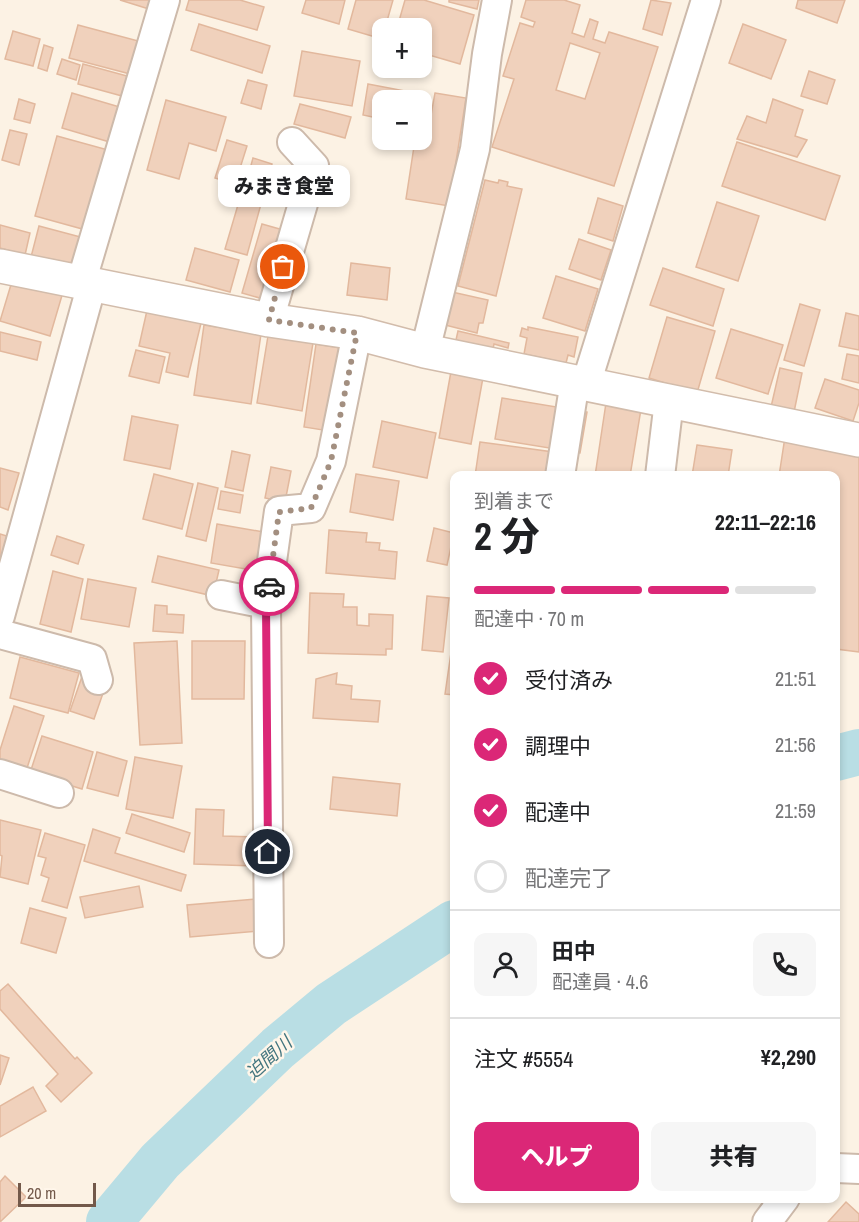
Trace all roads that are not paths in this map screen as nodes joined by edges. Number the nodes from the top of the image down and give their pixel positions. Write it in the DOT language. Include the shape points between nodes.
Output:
graph roads {
  1 [pos="165,0"];
  2 [pos="496,0"];
  3 [pos="706,0"];
  4 [pos="292,142"];
  5 [pos="0,266"];
  6 [pos="88,283"];
  7 [pos="269,320"];
  8 [pos="357,333"];
  9 [pos="425,351"];
  10 [pos="580,383"];
  11 [pos="669,401"];
  12 [pos="859,440"];
  13 [pos="561,471"];
  14 [pos="661,471"];
  15 [pos="221,595"];
  16 [pos="266,604"];
  17 [pos="0,616"];
  18 [pos="0,634"];
  19 [pos="98,680"];
  20 [pos="0,774"];
  21 [pos="59,793"];
  22 [pos="269,943"];
  23 [pos="840,1167"];
  24 [pos="859,1169"];
  25 [pos="781,1203"];
  26 [pos="767,1222"];
  1 -- 6 [label="street" via="84,273"];
  2 -- 9 [label="street" via="475,149"];
  3 -- 10 [label="street"];
  4 -- 7 [label="street" via="314,166"];
  5 -- 6 [label="street"];
  6 -- 7 [label="street"];
  6 -- 17 [label="street" via="90,291"];
  7 -- 8 [label="street"];
  8 -- 9 [label="street"];
  8 -- 16 [label="street" via="331,461 311,508 279,512"];
  9 -- 10 [label="street"];
  10 -- 11 [label="street"];
  10 -- 13 [label="street"];
  11 -- 12 [label="street"];
  11 -- 14 [label="street"];
  15 -- 16 [label="street"];
  16 -- 22 [label="street"];
  18 -- 19 [label="street" via="92,658"];
  20 -- 21 [label="street"];
  23 -- 24 [label="street"];
  25 -- 26 [label="street"];
}
